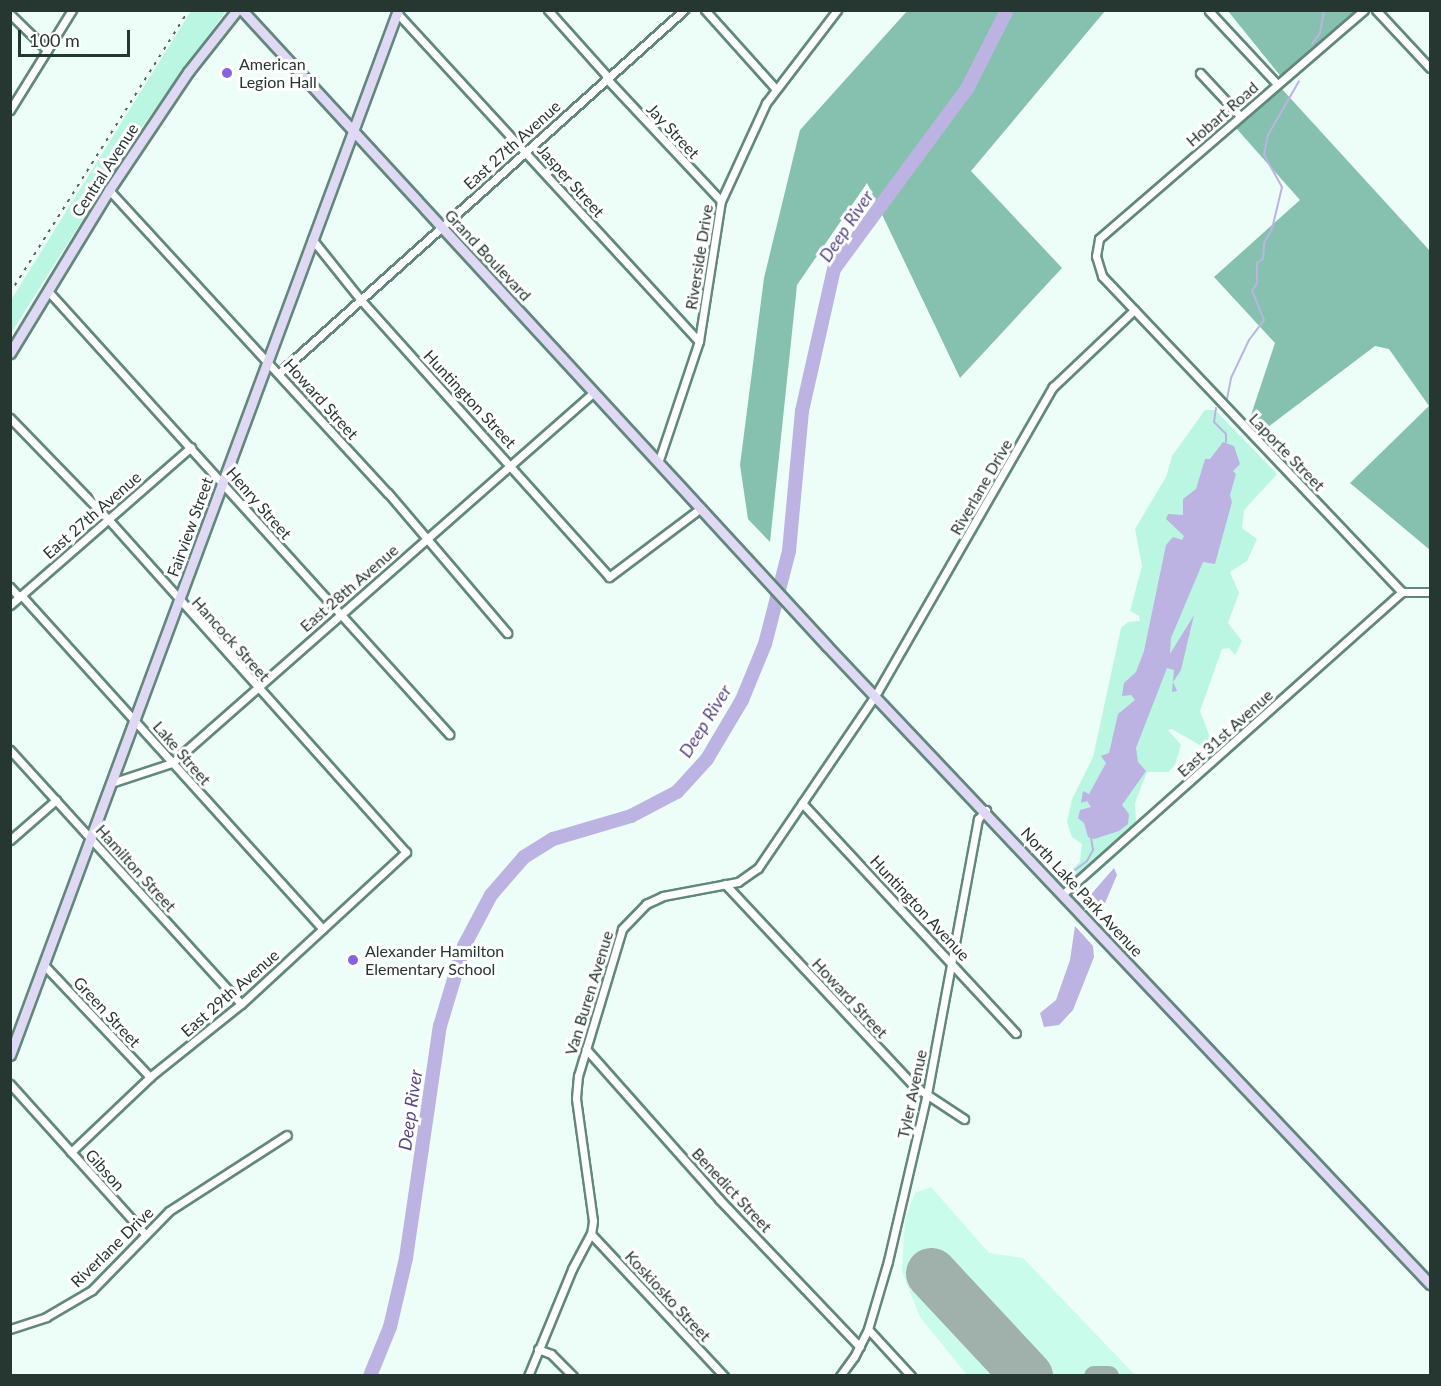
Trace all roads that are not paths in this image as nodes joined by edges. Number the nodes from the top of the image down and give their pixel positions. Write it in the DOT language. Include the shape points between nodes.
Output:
graph roads {
  1 [pos="72,10"];
  2 [pos="237,10"];
  3 [pos="242,10"];
  4 [pos="548,10"];
  5 [pos="684,10"];
  6 [pos="705,10"];
  7 [pos="837,10"];
  8 [pos="1364,10"];
  9 [pos="1377,10"];
  10 [pos="1209,11"];
  11 [pos="398,12"];
  12 [pos="10,14"];
  13 [pos="46,50"];
  14 [pos="1431,68"];
  15 [pos="1200,73"];
  16 [pos="607,77"];
  17 [pos="1277,84"];
  18 [pos="776,89"];
  19 [pos="10,110"];
  20 [pos="1240,117"];
  21 [pos="355,131"];
  22 [pos="525,150"];
  23 [pos="109,190"];
  24 [pos="722,201"];
  25 [pos="441,226"];
  26 [pos="312,239"];
  27 [pos="1099,239"];
  28 [pos="48,291"];
  29 [pos="360,299"];
  30 [pos="1134,310"];
  31 [pos="699,341"];
  32 [pos="10,353"];
  33 [pos="267,359"];
  34 [pos="279,373"];
  35 [pos="594,392"];
  36 [pos="10,418"];
  37 [pos="191,447"];
  38 [pos="658,463"];
  39 [pos="511,464"];
  40 [pos="222,482"];
  41 [pos="701,508"];
  42 [pos="108,519"];
  43 [pos="711,521"];
  44 [pos="424,540"];
  45 [pos="10,587"];
  46 [pos="1402,592"];
  47 [pos="1431,592"];
  48 [pos="20,596"];
  49 [pos="179,601"];
  50 [pos="10,604"];
  51 [pos="340,615"];
  52 [pos="507,633"];
  53 [pos="256,688"];
  54 [pos="875,696"];
  55 [pos="134,718"];
  56 [pos="449,734"];
  57 [pos="10,750"];
  58 [pos="172,763"];
  59 [pos="111,783"];
  60 [pos="56,800"];
  61 [pos="802,803"];
  62 [pos="986,810"];
  63 [pos="92,839"];
  64 [pos="10,840"];
  65 [pos="405,852"];
  66 [pos="725,884"];
  67 [pos="1064,893"];
  68 [pos="323,929"];
  69 [pos="954,963"];
  70 [pos="44,964"];
  71 [pos="241,1004"];
  72 [pos="1016,1034"];
  73 [pos="586,1049"];
  74 [pos="10,1055"];
  75 [pos="150,1077"];
  76 [pos="10,1084"];
  77 [pos="927,1094"];
  78 [pos="964,1119"];
  79 [pos="287,1135"];
  80 [pos="71,1152"];
  81 [pos="144,1233"];
  82 [pos="591,1234"];
  83 [pos="1431,1284"];
  84 [pos="11,1329"];
  85 [pos="868,1329"];
  86 [pos="860,1347"];
  87 [pos="538,1349"];
  88 [pos="528,1376"];
  89 [pos="573,1376"];
  90 [pos="724,1376"];
  91 [pos="840,1376"];
  92 [pos="911,1376"];
  1 -- 13 [label="street"];
  2 -- 23 [label="street, Central Avenue" via="188,72"];
  3 -- 21 [label="street, Grand Boulevard"];
  4 -- 16 [label="street, Jay Street"];
  5 -- 16 [label="street, East 27th Avenue"];
  6 -- 18 [label="street"];
  7 -- 18 [label="street, Riverside Drive"];
  8 -- 17 [label="street, Hobart Road"];
  9 -- 14 [label="street"];
  10 -- 17 [label="street"];
  11 -- 21 [label="street, Fairview Street"];
  11 -- 22 [label="street, Jasper Street"];
  12 -- 13 [label="street"];
  13 -- 19 [label="street"];
  15 -- 20 [label="street"];
  16 -- 22 [label="street, East 27th Avenue"];
  16 -- 24 [label="street, Jay Street"];
  17 -- 20 [label="street, Hobart Road"];
  18 -- 24 [label="street, Riverside Drive" via="753,127"];
  20 -- 27 [label="street, Hobart Road"];
  21 -- 25 [label="street, Grand Boulevard"];
  21 -- 26 [label="street, Fairview Street"];
  22 -- 25 [label="street, East 27th Avenue"];
  22 -- 31 [label="street, Jasper Street"];
  23 -- 28 [label="street, Central Avenue"];
  23 -- 33 [label="street, Howard Street"];
  24 -- 31 [label="street, Riverside Drive"];
  25 -- 29 [label="street, East 27th Avenue"];
  25 -- 35 [label="street, Grand Boulevard"];
  26 -- 29 [label="street, Huntington Street"];
  26 -- 33 [label="street, Fairview Street"];
  27 -- 30 [label="street, Laporte Street" via="1096,256 1102,276"];
  28 -- 32 [label="street, Central Avenue"];
  28 -- 37 [label="street, Henry Street"];
  29 -- 34 [label="street, East 27th Avenue"];
  29 -- 39 [label="street, Huntington Street"];
  30 -- 46 [label="street, Laporte Street"];
  30 -- 54 [label="street, Riverlane Drive" via="1053,387"];
  31 -- 38 [label="street, Riverside Drive"];
  33 -- 34 [label="street, Howard Street"];
  33 -- 40 [label="street, Fairview Street"];
  34 -- 44 [label="street, Howard Street" via="388,493"];
  35 -- 38 [label="street, Grand Boulevard"];
  35 -- 39 [label="street, East 28th Avenue"];
  36 -- 42 [label="street, Hancock Street"];
  37 -- 40 [label="street, Henry Street"];
  37 -- 42 [label="street, East 27th Avenue"];
  38 -- 41 [label="street, Grand Boulevard"];
  39 -- 41 [label="street, Huntington Street" via="609,577"];
  39 -- 44 [label="street, East 28th Avenue"];
  40 -- 49 [label="street, Fairview Street"];
  40 -- 51 [label="street, Henry Street"];
  41 -- 43 [label="street, Grand Boulevard"];
  42 -- 48 [label="street, East 27th Avenue"];
  42 -- 49 [label="street, Hancock Street"];
  43 -- 54 [label="street, North Lake Park Avenue"];
  44 -- 51 [label="street, East 28th Avenue"];
  44 -- 52 [label="street, Howard Street"];
  45 -- 48 [label="street, Lake Street"];
  46 -- 47 [label="street"];
  46 -- 67 [label="street, East 31st Avenue"];
  48 -- 50 [label="street, East 27th Avenue"];
  48 -- 55 [label="street, Lake Street"];
  49 -- 53 [label="street, Hancock Street"];
  49 -- 55 [label="street, Fairview Street"];
  51 -- 53 [label="street, East 28th Avenue"];
  51 -- 56 [label="street, Henry Street"];
  53 -- 58 [label="street, East 28th Avenue"];
  53 -- 65 [label="street, Hancock Street"];
  54 -- 61 [label="street, Van Buren Avenue"];
  54 -- 62 [label="street, North Lake Park Avenue"];
  55 -- 58 [label="street, Lake Street"];
  55 -- 59 [label="street, Fairview Street"];
  57 -- 60 [label="street, Hamilton Street"];
  58 -- 59 [label="street, East 28th Avenue"];
  58 -- 68 [label="street, Lake Street"];
  59 -- 63 [label="street, Fairview Street"];
  60 -- 63 [label="street, Hamilton Street"];
  60 -- 64 [label="street"];
  61 -- 66 [label="street, Van Buren Avenue" via="758,868 749,877"];
  61 -- 69 [label="street, Huntington Avenue"];
  62 -- 67 [label="street, North Lake Park Avenue"];
  62 -- 69 [label="street, Tyler Avenue" via="978,819"];
  63 -- 70 [label="street, Fairview Street"];
  63 -- 71 [label="street, Hamilton Street"];
  65 -- 68 [label="street, East 29th Avenue"];
  66 -- 73 [label="street, Van Buren Avenue" via="663,896 633,915 622,929"];
  66 -- 77 [label="street, Howard Street" via="914,1086"];
  67 -- 83 [label="street, North Lake Park Avenue"];
  68 -- 71 [label="street, East 29th Avenue"];
  69 -- 72 [label="street, Huntington Avenue"];
  69 -- 77 [label="street, Tyler Avenue"];
  70 -- 74 [label="street, Fairview Street"];
  70 -- 75 [label="street, Green Street"];
  71 -- 75 [label="street, East 29th Avenue"];
  73 -- 82 [label="street, Van Buren Avenue" via="576,1098 593,1221"];
  73 -- 86 [label="street, Benedict Street"];
  75 -- 80 [label="street, East 29th Avenue"];
  76 -- 80 [label="street, Gibson"];
  77 -- 78 [label="street, Howard Street"];
  77 -- 85 [label="street, Tyler Avenue"];
  79 -- 81 [label="street, Riverlane Drive" via="169,1211"];
  80 -- 81 [label="street, Gibson"];
  81 -- 84 [label="street, Riverlane Drive" via="92,1290 46,1317"];
  82 -- 87 [label="street, Van Buren Avenue"];
  82 -- 90 [label="street, Koskiosko Street"];
  85 -- 86 [label="street, Tyler Avenue"];
  85 -- 92 [label="street"];
  86 -- 91 [label="street, Tyler Avenue"];
  87 -- 88 [label="street, Van Buren Avenue"];
  87 -- 89 [label="street" via="551,1354"];
}
